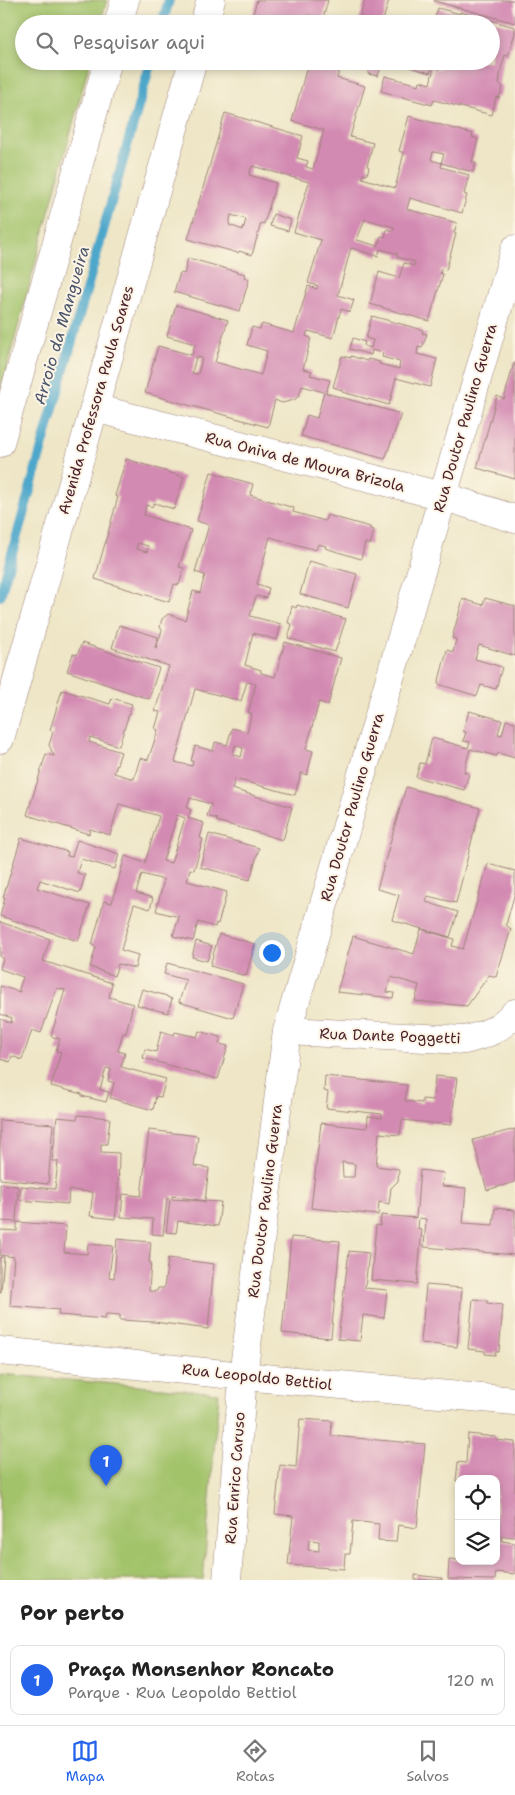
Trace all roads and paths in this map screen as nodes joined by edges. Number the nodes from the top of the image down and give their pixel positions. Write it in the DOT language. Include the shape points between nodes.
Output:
graph roads {
  1 [pos="125,0"];
  2 [pos="211,0"];
  3 [pos="121,15"];
  4 [pos="207,15"];
  5 [pos="105,70"];
  6 [pos="190,70"];
  7 [pos="515,249"];
  8 [pos="94,408"];
  9 [pos="0,442"];
  10 [pos="442,496"];
  11 [pos="515,519"];
  12 [pos="0,738"];
  13 [pos="515,1013"];
  14 [pos="287,1031"];
  15 [pos="0,1351"];
  16 [pos="243,1376"];
  17 [pos="515,1401"];
  18 [pos="227,1580"];
  1 -- 3 [label="street"];
  2 -- 4 [label="street"];
  5 -- 9 [label="street"];
  6 -- 8 [label="street, Avenida Professora Paula Soares"];
  7 -- 10 [label="street, Rua Doutor Paulino Guerra"];
  8 -- 10 [label="street, Rua Oniva de Moura Brizola"];
  8 -- 12 [label="street, Avenida Professora Paula Soares"];
  10 -- 11 [label="street, Rua Oniva de Moura Brizola"];
  10 -- 14 [label="street, Rua Doutor Paulino Guerra"];
  13 -- 14 [label="street, Rua Dante Poggetti" via="502,1026 465,1040"];
  14 -- 16 [label="street, Rua Doutor Paulino Guerra"];
  15 -- 16 [label="street, Rua Leopoldo Bettiol"];
  16 -- 17 [label="street, Rua Leopoldo Bettiol"];
  16 -- 18 [label="street, Rua Enrico Caruso"];
}
